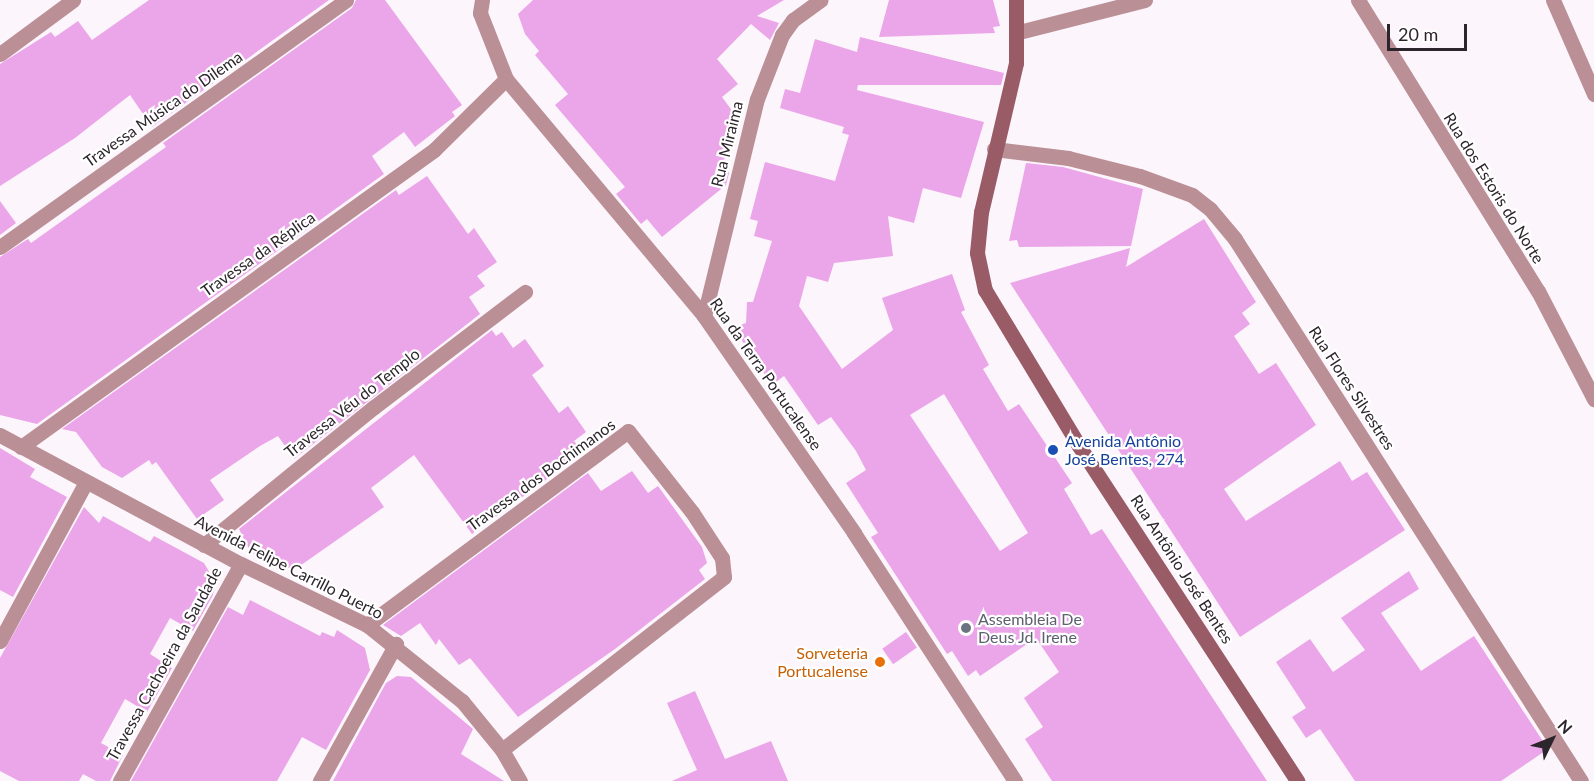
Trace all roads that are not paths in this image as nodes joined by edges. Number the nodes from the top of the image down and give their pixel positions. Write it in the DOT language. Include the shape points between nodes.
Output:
graph roads {
  1 [pos="73,0"];
  2 [pos="346,0"];
  3 [pos="482,0"];
  4 [pos="820,0"];
  5 [pos="1016,0"];
  6 [pos="1145,0"];
  7 [pos="1358,0"];
  8 [pos="1553,0"];
  9 [pos="1019,32"];
  10 [pos="0,54"];
  11 [pos="506,79"];
  12 [pos="1594,94"];
  13 [pos="994,149"];
  14 [pos="0,247"];
  15 [pos="525,292"];
  16 [pos="704,316"];
  17 [pos="1594,399"];
  18 [pos="0,435"];
  19 [pos="21,447"];
  20 [pos="86,482"];
  21 [pos="204,545"];
  22 [pos="241,564"];
  23 [pos="367,625"];
  24 [pos="0,641"];
  25 [pos="396,644"];
  26 [pos="502,750"];
  27 [pos="120,781"];
  28 [pos="320,781"];
  29 [pos="520,781"];
  30 [pos="1015,781"];
  31 [pos="1297,781"];
  32 [pos="1581,781"];
  1 -- 10 [label="street"];
  2 -- 14 [label="street, Travessa Música do Dilema"];
  3 -- 11 [label="street, Rua da Terra Portucalense" via="480,13"];
  4 -- 16 [label="street, Rua Miraima" via="793,20 782,35 765,77"];
  5 -- 9 [label="street, Rua Antônio José Bentes"];
  6 -- 9 [label="street"];
  7 -- 17 [label="street, Rua dos Estoris do Norte" via="1538,291"];
  8 -- 12 [label="street"];
  9 -- 13 [label="street, Rua Antônio José Bentes" via="1016,63"];
  11 -- 16 [label="street, Rua da Terra Portucalense"];
  11 -- 19 [label="street, Travessa da Réplica" via="434,150"];
  13 -- 31 [label="street, Rua Antônio José Bentes" via="977,253 985,290 1079,446"];
  13 -- 32 [label="street, Rua Flores Silvestres" via="1068,158 1140,176 1192,195 1210,209 1235,239"];
  15 -- 21 [label="street, Travessa Véu do Templo" via="374,407"];
  16 -- 30 [label="street, Rua da Terra Portucalense" via="854,533"];
  18 -- 19 [label="street, Avenida Felipe Carrillo Puerto"];
  19 -- 20 [label="street, Avenida Felipe Carrillo Puerto"];
  20 -- 21 [label="street, Avenida Felipe Carrillo Puerto"];
  20 -- 24 [label="street"];
  21 -- 22 [label="street, Avenida Felipe Carrillo Puerto"];
  22 -- 23 [label="street, Avenida Felipe Carrillo Puerto"];
  22 -- 27 [label="street, Travessa Cachoeira da Saudade"];
  23 -- 25 [label="street, Avenida Felipe Carrillo Puerto"];
  23 -- 26 [label="street, Travessa dos Bochimanos" via="628,431 692,512 722,558 724,577"];
  25 -- 26 [label="street, Avenida Felipe Carrillo Puerto" via="462,701"];
  25 -- 28 [label="street"];
  26 -- 29 [label="street, Avenida Felipe Carrillo Puerto"];
}
